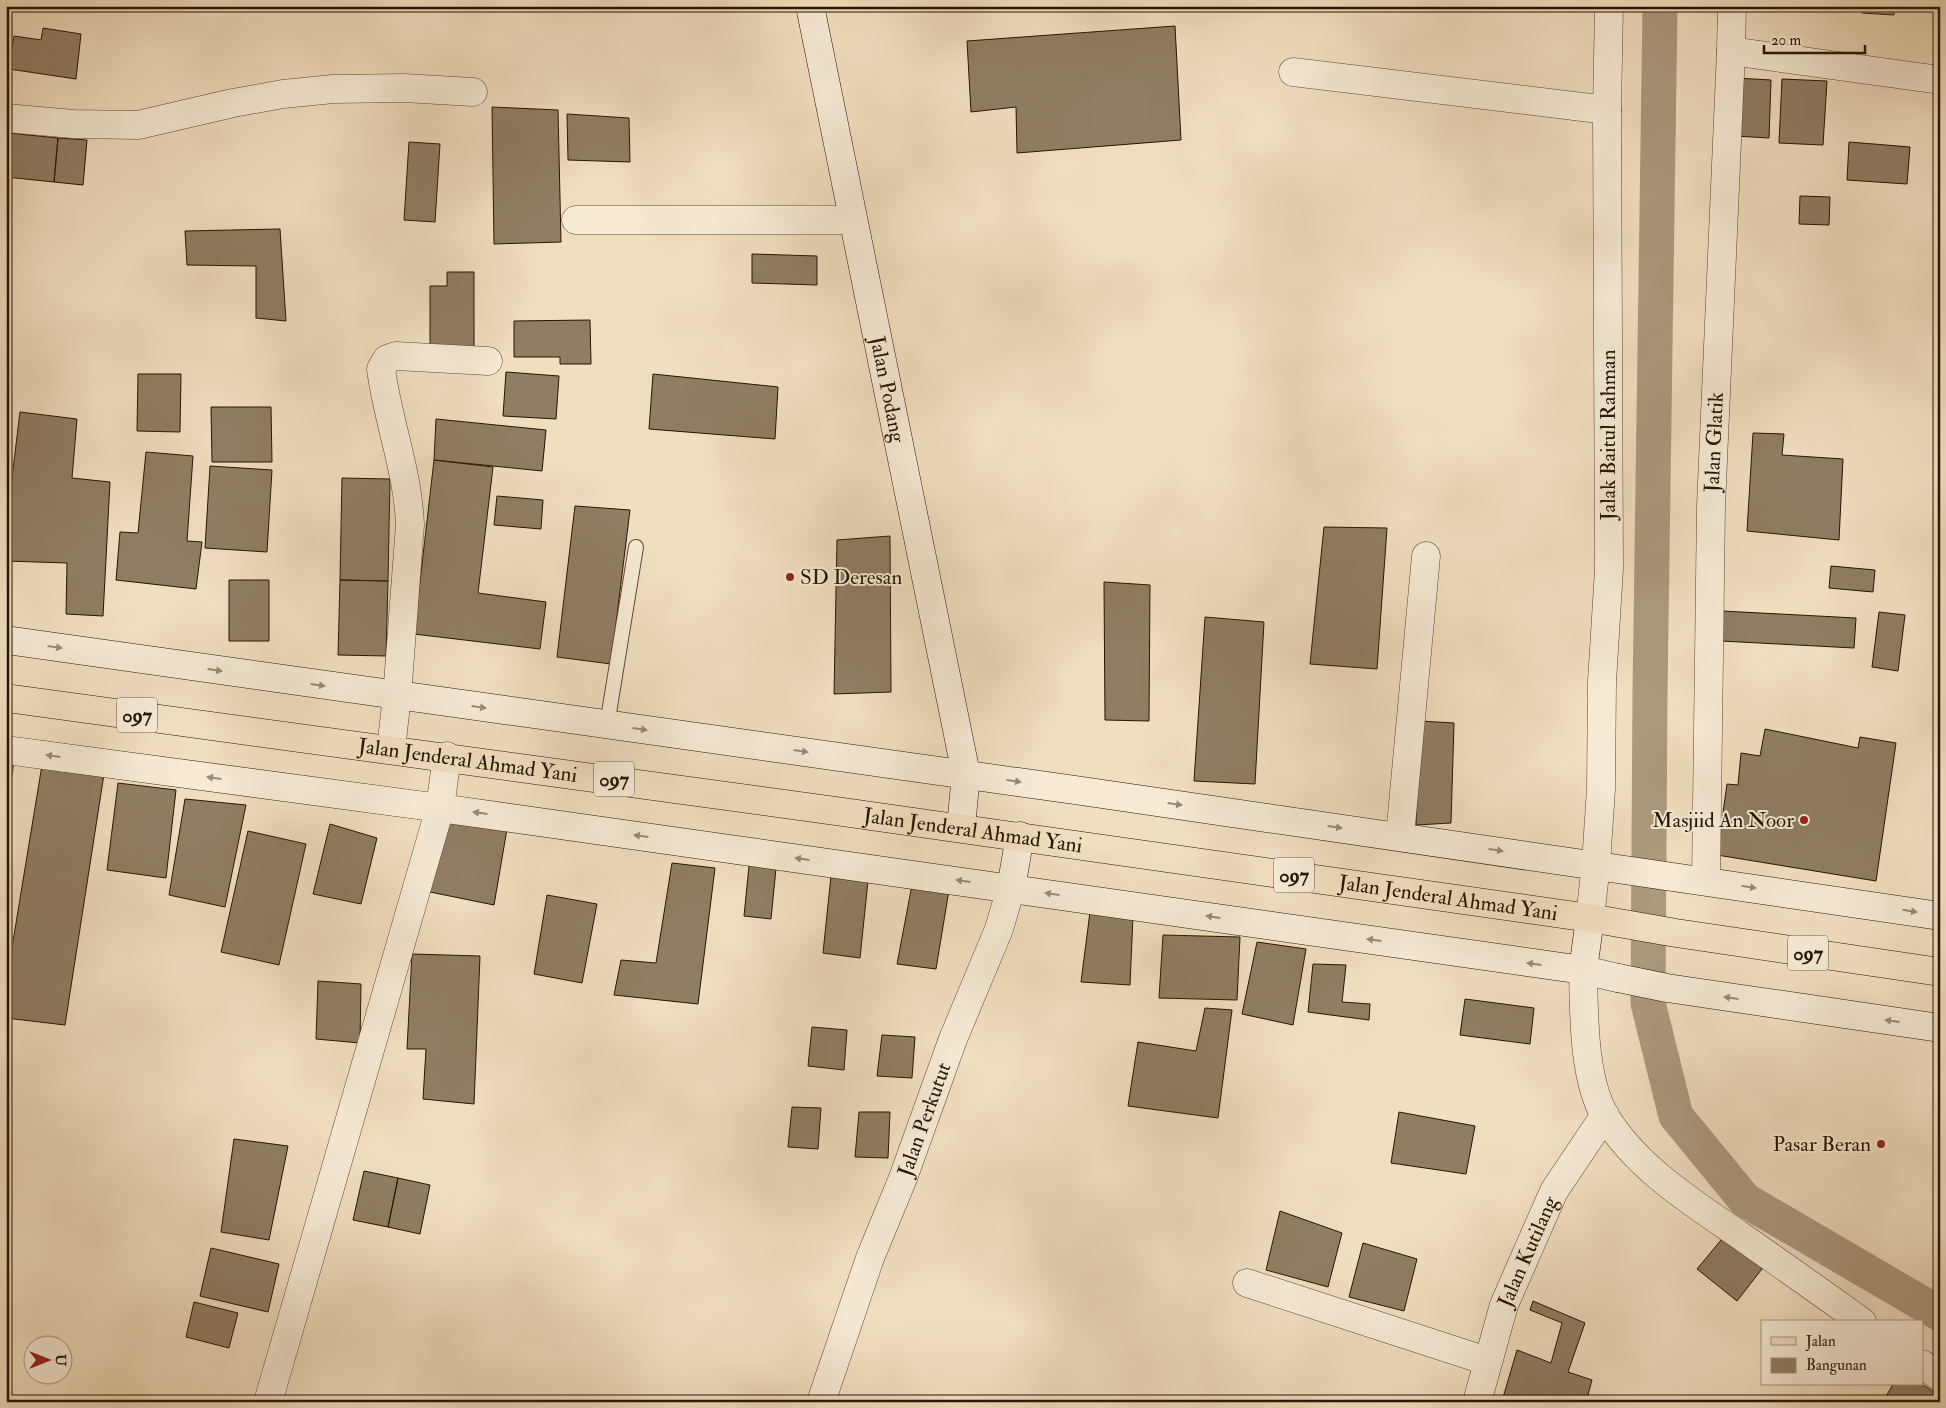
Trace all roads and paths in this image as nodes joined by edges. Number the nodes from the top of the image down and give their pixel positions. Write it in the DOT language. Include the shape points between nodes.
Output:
graph roads {
  1 [pos="810,6"];
  2 [pos="1608,6"];
  3 [pos="1732,6"];
  4 [pos="1731,51"];
  5 [pos="1293,72"];
  6 [pos="1940,80"];
  7 [pos="473,92"];
  8 [pos="1607,110"];
  9 [pos="6,118"];
  10 [pos="576,220"];
  11 [pos="853,220"];
  12 [pos="488,360"];
  13 [pos="636,547"];
  14 [pos="1426,556"];
  15 [pos="6,640"];
  16 [pos="398,696"];
  17 [pos="6,698"];
  18 [pos="607,725"];
  19 [pos="391,749"];
  20 [pos="6,750"];
  21 [pos="447,756"];
  22 [pos="966,774"];
  23 [pos="440,808"];
  24 [pos="961,827"];
  25 [pos="1020,836"];
  26 [pos="1400,836"];
  27 [pos="1596,864"];
  28 [pos="1695,879"];
  29 [pos="1011,888"];
  30 [pos="1940,916"];
  31 [pos="1590,918"];
  32 [pos="1583,970"];
  33 [pos="1940,972"];
  34 [pos="1940,1028"];
  35 [pos="1605,1115"];
  36 [pos="1247,1284"];
  37 [pos="1859,1320"];
  38 [pos="1488,1361"];
  39 [pos="1924,1365"];
  40 [pos="1940,1377"];
  41 [pos="268,1402"];
  42 [pos="821,1402"];
  43 [pos="1476,1402"];
  1 -- 11 [label="street, Jalan Podang"];
  2 -- 8 [label="street, Jalak Baitul Rahman"];
  3 -- 4 [label="street, Jalan Glatik"];
  4 -- 6 [label="street"];
  4 -- 28 [label="street, Jalan Glatik"];
  5 -- 8 [label="street"];
  7 -- 9 [label="street" via="404,88 333,89 233,103 138,125"];
  8 -- 27 [label="street, Jalak Baitul Rahman" via="1609,569"];
  10 -- 11 [label="street"];
  11 -- 22 [label="street, Jalan Podang"];
  12 -- 16 [label="street" via="396,356 387,359 381,369 409,502"];
  13 -- 18 [label="lane"];
  14 -- 26 [label="street"];
  15 -- 16 [label="street, one-way"];
  16 -- 18 [label="street, one-way"];
  16 -- 19 [label="street"];
  17 -- 19 [label="main road, Jalan Jenderal Ahmad Yani / 097"];
  18 -- 22 [label="street, one-way"];
  19 -- 21 [label="main road, Jalan Jenderal Ahmad Yani / 097"];
  23 -- 20 [label="street, one-way"];
  21 -- 23 [label="street"];
  21 -- 24 [label="main road, Jalan Jenderal Ahmad Yani / 097"];
  22 -- 24 [label="street, Jalan Podang"];
  22 -- 26 [label="street, one-way"];
  29 -- 23 [label="street, one-way"];
  23 -- 41 [label="street"];
  24 -- 25 [label="main road, Jalan Jenderal Ahmad Yani / 097"];
  25 -- 29 [label="street, Jalan Perkutut"];
  25 -- 31 [label="main road, Jalan Jenderal Ahmad Yani / 097"];
  26 -- 27 [label="street, one-way"];
  27 -- 28 [label="street"];
  27 -- 31 [label="street, Jalak Baitul Rahman"];
  28 -- 30 [label="street, one-way"];
  32 -- 29 [label="street, one-way"];
  29 -- 42 [label="street, Jalan Perkutut" via="999,929 953,1039 903,1178 870,1258"];
  31 -- 32 [label="street, Jalak Baitul Rahman"];
  31 -- 33 [label="main road, Jalan Jenderal Ahmad Yani / 097"];
  34 -- 32 [label="street, one-way" via="1667,988"];
  32 -- 35 [label="street, Jalak Baitul Rahman" via="1584,1035 1593,1084"];
  35 -- 37 [label="street, Jalak Baitul Rahman" via="1630,1148 1670,1186"];
  35 -- 38 [label="street, Jalan Kutilang" via="1554,1191 1504,1305"];
  36 -- 38 [label="street"];
  38 -- 43 [label="street, Jalan Kutilang"];
  39 -- 40 [label="street"];
}
